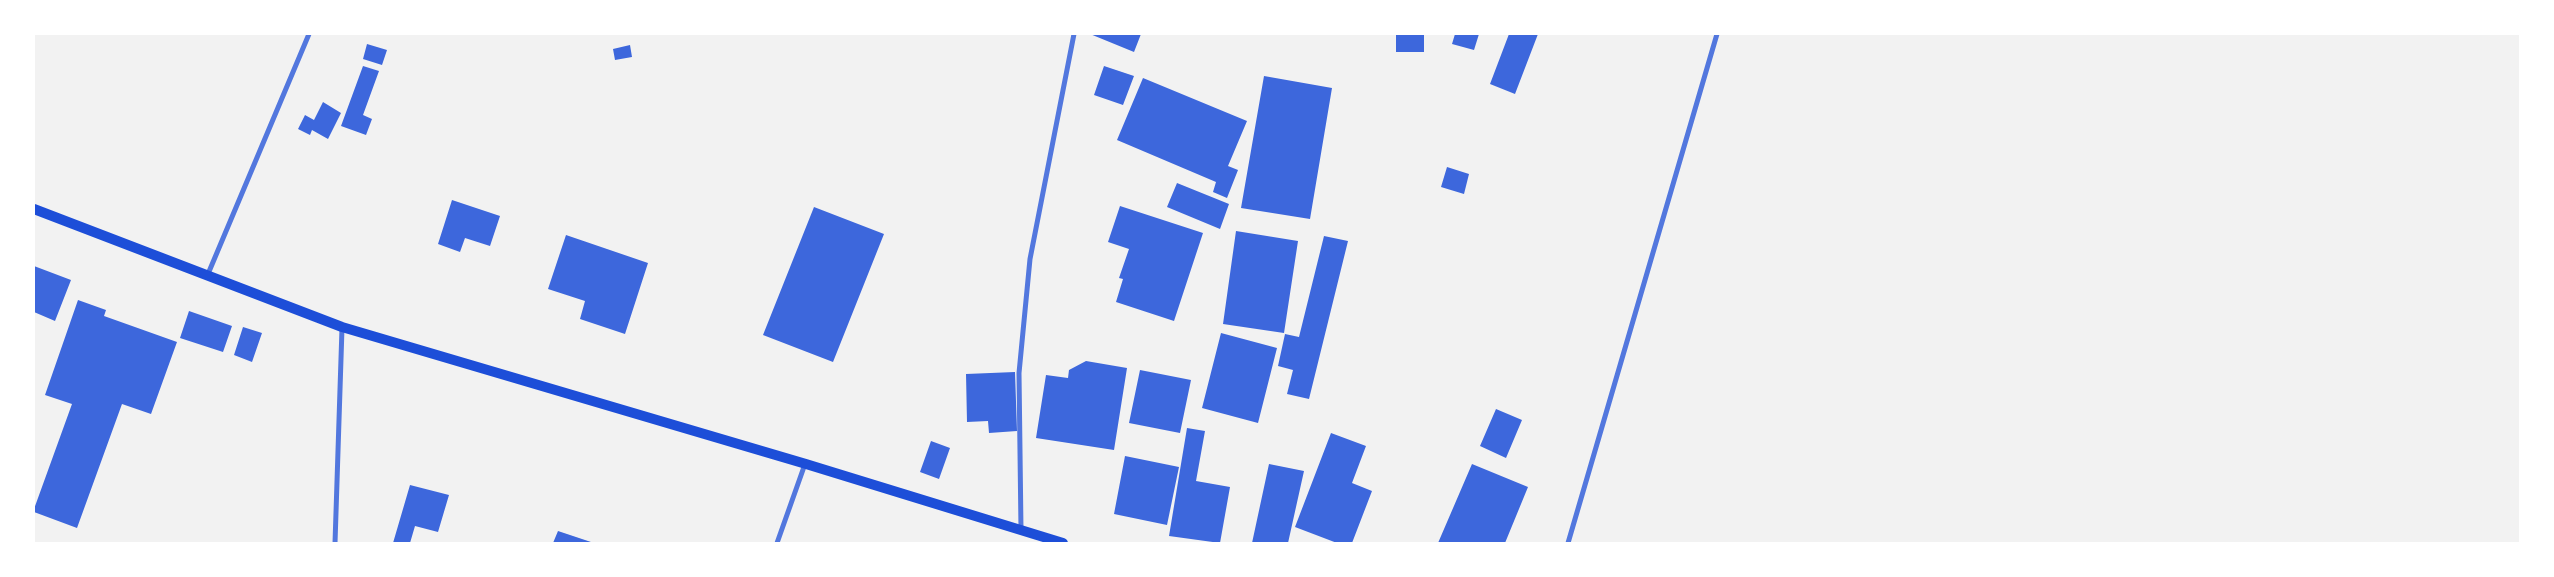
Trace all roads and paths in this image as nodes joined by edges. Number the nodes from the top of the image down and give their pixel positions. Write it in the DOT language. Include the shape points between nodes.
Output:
graph roads {
  1 [pos="309,34"];
  2 [pos="1074,34"];
  3 [pos="1717,34"];
  4 [pos="34,209"];
  5 [pos="208,274"];
  6 [pos="342,327"];
  7 [pos="806,464"];
  8 [pos="1022,530"];
  9 [pos="336,543"];
  10 [pos="777,543"];
  11 [pos="1063,543"];
  12 [pos="1568,543"];
  1 -- 5 [label="street"];
  2 -- 8 [label="street" via="1030,259 1019,373"];
  3 -- 12 [label="street"];
  4 -- 5 [label="main road"];
  5 -- 6 [label="main road"];
  6 -- 7 [label="main road"];
  6 -- 9 [label="street"];
  7 -- 8 [label="main road"];
  7 -- 10 [label="street"];
  8 -- 11 [label="main road"];
}
